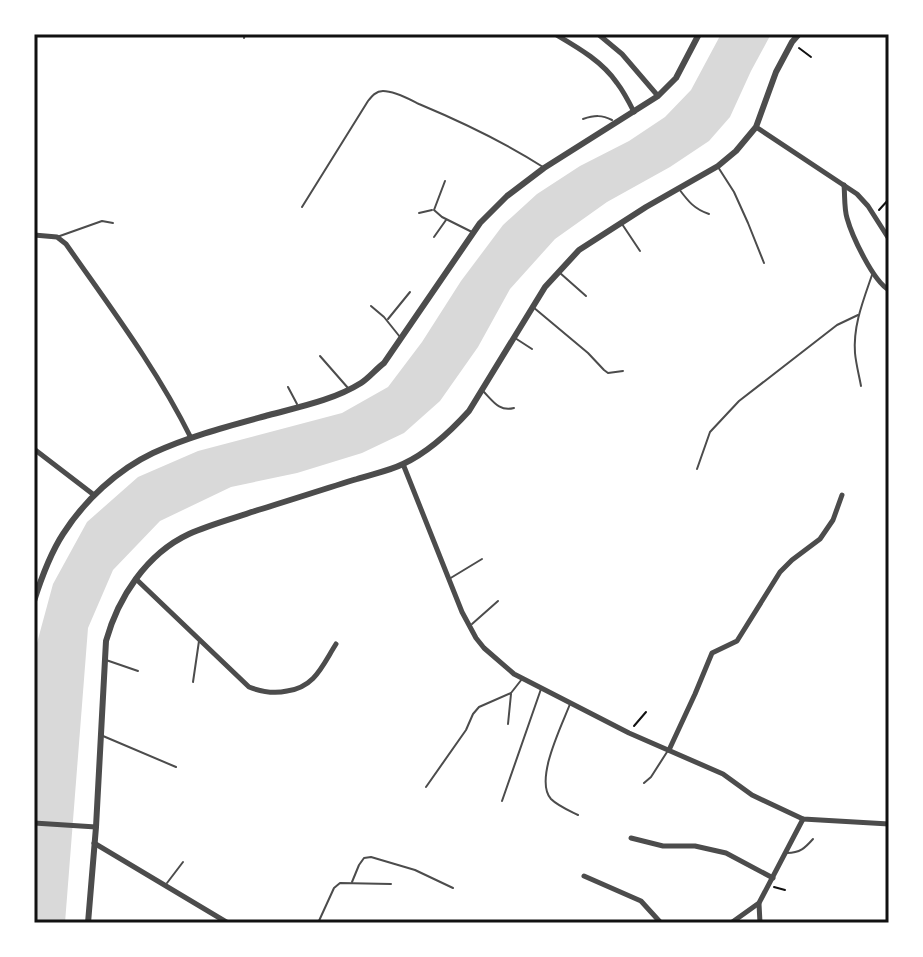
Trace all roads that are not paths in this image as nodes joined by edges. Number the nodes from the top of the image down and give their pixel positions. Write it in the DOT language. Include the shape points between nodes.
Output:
graph roads {
  1 [pos="555,34"];
  2 [pos="598,34"];
  3 [pos="699,34"];
  4 [pos="799,34"];
  5 [pos="658,96"];
  6 [pos="634,112"];
  7 [pos="583,119"];
  8 [pos="617,123"];
  9 [pos="756,127"];
  10 [pos="718,166"];
  11 [pos="544,168"];
  12 [pos="445,181"];
  13 [pos="844,184"];
  14 [pos="679,188"];
  15 [pos="302,207"];
  16 [pos="434,210"];
  17 [pos="419,213"];
  18 [pos="709,214"];
  19 [pos="447,219"];
  20 [pos="113,223"];
  21 [pos="621,223"];
  22 [pos="474,232"];
  23 [pos="34,235"];
  24 [pos="57,237"];
  25 [pos="434,237"];
  26 [pos="889,239"];
  27 [pos="640,251"];
  28 [pos="764,263"];
  29 [pos="559,272"];
  30 [pos="872,274"];
  31 [pos="889,290"];
  32 [pos="410,292"];
  33 [pos="586,296"];
  34 [pos="371,306"];
  35 [pos="532,306"];
  36 [pos="858,315"];
  37 [pos="387,320"];
  38 [pos="514,337"];
  39 [pos="401,338"];
  40 [pos="532,349"];
  41 [pos="320,356"];
  42 [pos="623,371"];
  43 [pos="861,386"];
  44 [pos="288,387"];
  45 [pos="349,389"];
  46 [pos="482,390"];
  47 [pos="300,407"];
  48 [pos="514,408"];
  49 [pos="191,438"];
  50 [pos="34,449"];
  51 [pos="403,464"];
  52 [pos="697,469"];
  53 [pos="94,495"];
  54 [pos="842,495"];
  55 [pos="482,559"];
  56 [pos="136,579"];
  57 [pos="449,579"];
  58 [pos="34,601"];
  59 [pos="498,601"];
  60 [pos="470,626"];
  61 [pos="200,640"];
  62 [pos="336,644"];
  63 [pos="105,660"];
  64 [pos="138,671"];
  65 [pos="522,678"];
  66 [pos="193,682"];
  67 [pos="541,688"];
  68 [pos="511,693"];
  69 [pos="570,703"];
  70 [pos="508,724"];
  71 [pos="101,734"];
  72 [pos="669,750"];
  73 [pos="176,767"];
  74 [pos="644,783"];
  75 [pos="426,787"];
  76 [pos="502,801"];
  77 [pos="578,815"];
  78 [pos="803,819"];
  79 [pos="34,823"];
  80 [pos="889,824"];
  81 [pos="96,827"];
  82 [pos="631,838"];
  83 [pos="813,839"];
  84 [pos="94,843"];
  85 [pos="786,853"];
  86 [pos="183,862"];
  87 [pos="584,876"];
  88 [pos="773,878"];
  89 [pos="352,882"];
  90 [pos="391,884"];
  91 [pos="166,885"];
  92 [pos="453,888"];
  93 [pos="759,903"];
  94 [pos="88,923"];
  95 [pos="228,923"];
  96 [pos="318,923"];
  97 [pos="661,923"];
  98 [pos="731,923"];
  99 [pos="760,923"];
  1 -- 6 [label="street" via="603,65"];
  2 -- 5 [label="street"];
  3 -- 5 [label="street" via="676,78"];
  4 -- 9 [label="street" via="776,72"];
  5 -- 6 [label="street"];
  6 -- 8 [label="street"];
  7 -- 8 [label="lane" via="603,116"];
  8 -- 11 [label="street"];
  9 -- 10 [label="street"];
  9 -- 13 [label="street"];
  10 -- 14 [label="street"];
  10 -- 28 [label="lane"];
  11 -- 15 [label="lane" via="484,133 384,91 368,101"];
  11 -- 22 [label="street" via="507,196"];
  12 -- 16 [label="lane"];
  13 -- 26 [label="street"];
  13 -- 30 [label="street" via="846,217"];
  14 -- 18 [label="lane" via="691,205"];
  14 -- 21 [label="street"];
  16 -- 17 [label="lane"];
  16 -- 19 [label="lane"];
  19 -- 22 [label="lane"];
  19 -- 25 [label="lane"];
  20 -- 24 [label="lane" via="102,221"];
  21 -- 27 [label="lane"];
  21 -- 29 [label="street" via="579,250"];
  22 -- 39 [label="street"];
  23 -- 24 [label="street"];
  24 -- 49 [label="street" via="149,363"];
  29 -- 33 [label="lane"];
  29 -- 35 [label="street"];
  30 -- 31 [label="street"];
  30 -- 36 [label="lane"];
  32 -- 37 [label="lane"];
  34 -- 37 [label="lane"];
  35 -- 38 [label="street"];
  35 -- 42 [label="lane" via="608,373"];
  36 -- 43 [label="lane" via="855,353"];
  36 -- 52 [label="lane" via="837,325 739,401 710,432"];
  37 -- 39 [label="lane"];
  38 -- 40 [label="lane"];
  38 -- 46 [label="street"];
  39 -- 45 [label="street" via="384,363"];
  41 -- 45 [label="lane"];
  44 -- 47 [label="lane"];
  45 -- 47 [label="street"];
  46 -- 48 [label="lane" via="500,409"];
  46 -- 51 [label="street" via="451,429"];
  47 -- 49 [label="street"];
  49 -- 53 [label="street" via="150,454"];
  50 -- 53 [label="street"];
  51 -- 56 [label="street" via="187,535"];
  51 -- 57 [label="street"];
  53 -- 58 [label="street" via="62,535"];
  54 -- 72 [label="street" via="820,539 780,572 737,641 712,653"];
  55 -- 57 [label="lane"];
  56 -- 61 [label="street"];
  56 -- 63 [label="street" via="112,620"];
  57 -- 60 [label="street"];
  59 -- 60 [label="lane"];
  60 -- 65 [label="street" via="496,660"];
  61 -- 62 [label="street" via="249,687 277,693 302,688 312,680"];
  61 -- 66 [label="lane"];
  63 -- 64 [label="lane"];
  63 -- 71 [label="street"];
  65 -- 67 [label="street"];
  65 -- 68 [label="lane"];
  67 -- 69 [label="street"];
  67 -- 76 [label="lane"];
  68 -- 70 [label="lane"];
  68 -- 75 [label="lane" via="479,707"];
  69 -- 72 [label="street"];
  69 -- 77 [label="lane" via="553,746 546,788 550,798"];
  71 -- 73 [label="lane"];
  71 -- 81 [label="street"];
  72 -- 74 [label="lane"];
  72 -- 78 [label="street"];
  78 -- 80 [label="street"];
  78 -- 85 [label="street"];
  79 -- 81 [label="street"];
  81 -- 84 [label="street"];
  82 -- 88 [label="street" via="726,853"];
  83 -- 85 [label="lane" via="804,849"];
  84 -- 91 [label="street"];
  84 -- 94 [label="street"];
  85 -- 88 [label="street"];
  86 -- 91 [label="lane"];
  87 -- 97 [label="street" via="641,901"];
  88 -- 93 [label="street"];
  89 -- 90 [label="lane"];
  89 -- 92 [label="lane" via="364,858 371,857"];
  89 -- 96 [label="lane" via="334,888"];
  91 -- 95 [label="street"];
  93 -- 98 [label="street"];
  93 -- 99 [label="street"];
}
